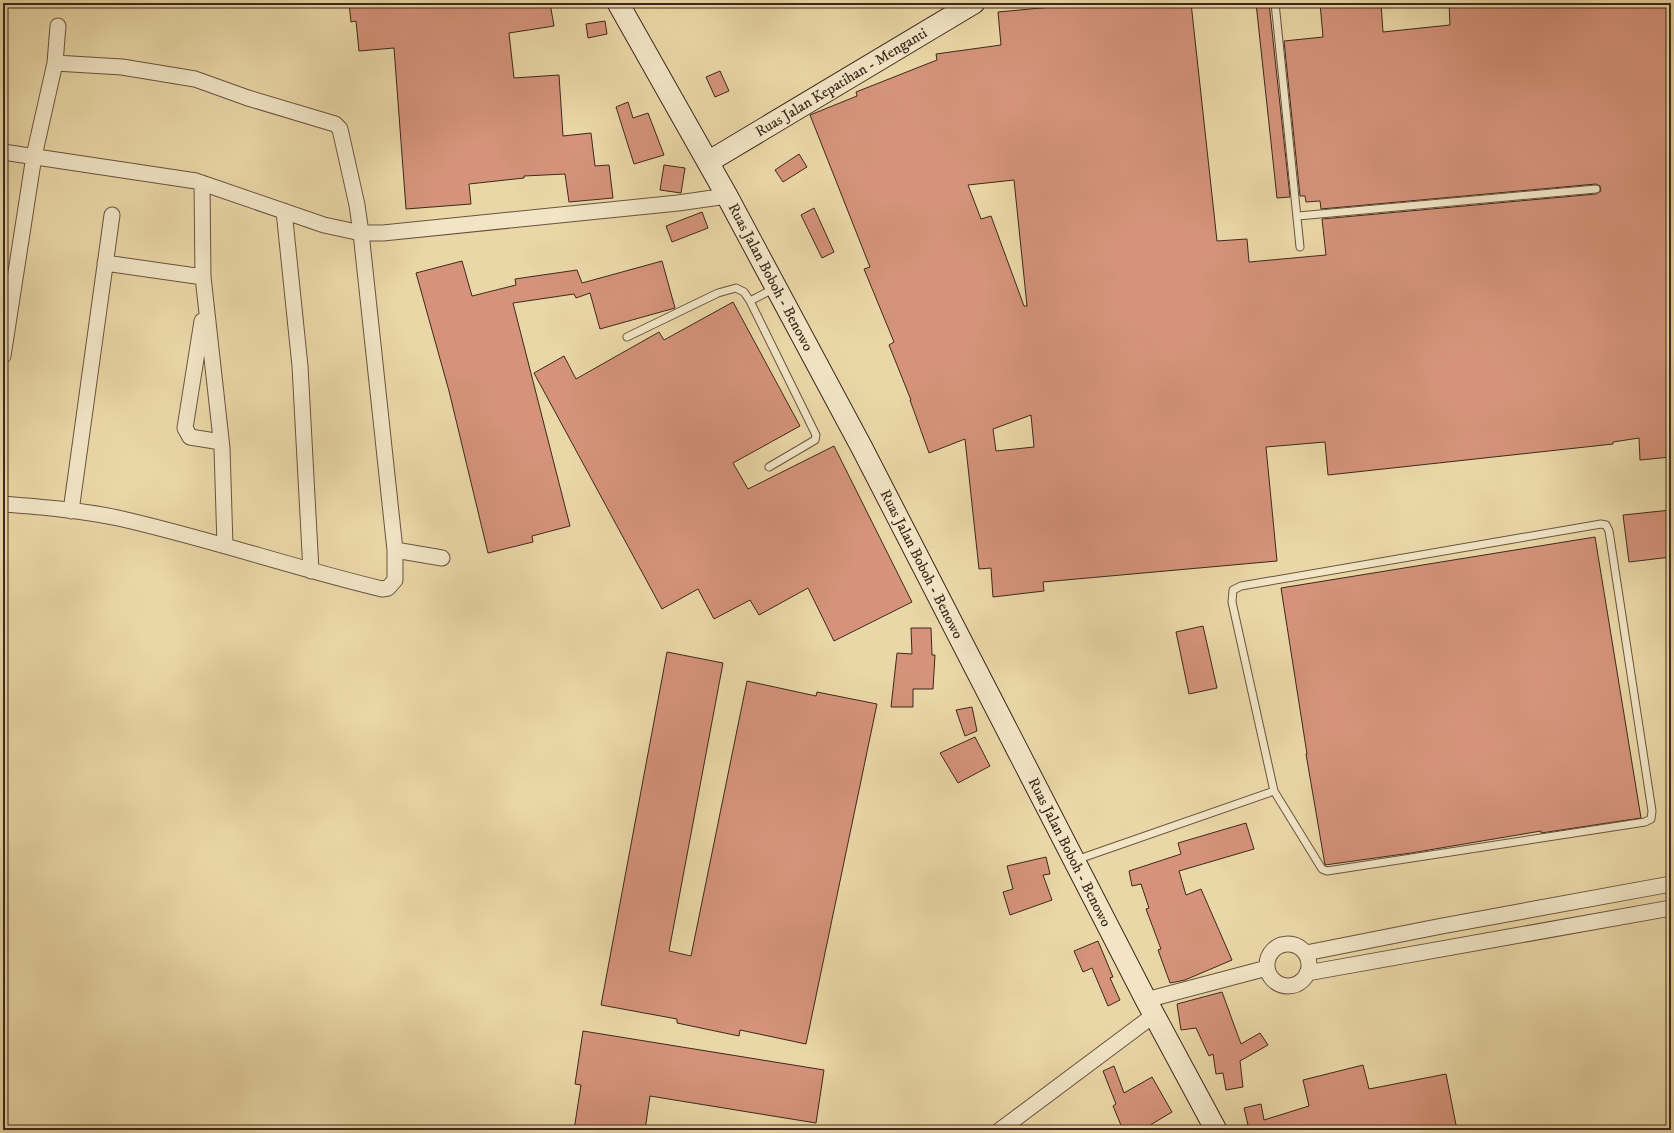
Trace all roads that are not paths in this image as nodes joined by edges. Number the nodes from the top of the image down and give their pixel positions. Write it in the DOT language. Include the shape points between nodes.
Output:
graph roads {
  1 [pos="618,3"];
  2 [pos="974,3"];
  3 [pos="1275,3"];
  4 [pos="58,26"];
  5 [pos="55,63"];
  6 [pos="3,152"];
  7 [pos="34,156"];
  8 [pos="708,162"];
  9 [pos="202,183"];
  10 [pos="1596,189"];
  11 [pos="727,196"];
  12 [pos="284,211"];
  13 [pos="112,216"];
  14 [pos="1298,216"];
  15 [pos="361,233"];
  16 [pos="1300,247"];
  17 [pos="106,263"];
  18 [pos="203,277"];
  19 [pos="776,288"];
  20 [pos="750,302"];
  21 [pos="206,306"];
  22 [pos="627,337"];
  23 [pos="3,356"];
  24 [pos="221,442"];
  25 [pos="769,467"];
  26 [pos="3,504"];
  27 [pos="71,510"];
  28 [pos="225,546"];
  29 [pos="395,550"];
  30 [pos="442,558"];
  31 [pos="311,571"];
  32 [pos="1274,791"];
  33 [pos="1074,861"];
  34 [pos="1671,884"];
  35 [pos="1590,899"];
  36 [pos="1671,908"];
  37 [pos="1594,921"];
  38 [pos="1306,953"];
  39 [pos="1267,968"];
  40 [pos="1307,973"];
  41 [pos="1150,1008"];
  42 [pos="1000,1130"];
  43 [pos="1216,1130"];
  1 -- 8 [label="main road, Ruas Jalan Boboh - Benowo"];
  2 -- 8 [label="main road, Ruas Jalan Kepatihan - Menganti"];
  3 -- 14 [label="lane"];
  4 -- 5 [label="street"];
  5 -- 7 [label="street"];
  5 -- 15 [label="street" via="122,67 195,79 335,124 342,133"];
  6 -- 7 [label="street"];
  7 -- 9 [label="street"];
  7 -- 23 [label="street"];
  8 -- 11 [label="main road, Ruas Jalan Boboh - Benowo"];
  9 -- 12 [label="street"];
  9 -- 18 [label="street"];
  10 -- 14 [label="lane"];
  11 -- 15 [label="street" via="647,207"];
  11 -- 19 [label="main road, Ruas Jalan Boboh - Benowo"];
  12 -- 15 [label="street" via="324,225"];
  12 -- 31 [label="street" via="300,366"];
  13 -- 17 [label="street"];
  14 -- 16 [label="lane"];
  15 -- 29 [label="street"];
  17 -- 18 [label="street"];
  17 -- 27 [label="street"];
  18 -- 21 [label="street"];
  19 -- 20 [label="lane"];
  19 -- 33 [label="main road, Ruas Jalan Boboh - Benowo" via="862,448"];
  20 -- 22 [label="lane" via="744,292 736,288 718,293"];
  20 -- 25 [label="lane" via="816,435 815,440"];
  21 -- 24 [label="street"];
  21 -- 24 [label="street" via="196,351 185,428 190,437"];
  24 -- 28 [label="street"];
  26 -- 27 [label="street"];
  27 -- 28 [label="street" via="117,518"];
  28 -- 31 [label="street"];
  29 -- 30 [label="street"];
  29 -- 31 [label="street" via="395,580 388,588 382,589"];
  32 -- 32 [label="lane" via="1232,602 1233,590 1242,586 1593,525 1606,525 1609,531 1652,811 1649,821 1327,871 1319,866"];
  32 -- 33 [label="lane"];
  33 -- 41 [label="main road, Ruas Jalan Boboh - Benowo"];
  34 -- 35 [label="street"];
  35 -- 37 [label="street"];
  35 -- 38 [label="street"];
  36 -- 37 [label="street"];
  37 -- 40 [label="street"];
  38 -- 39 [label="street" via="1293,944 1284,943 1276,946 1270,952"];
  38 -- 40 [label="street"];
  39 -- 40 [label="street" via="1274,981 1289,986 1303,980"];
  39 -- 41 [label="street"];
  41 -- 42 [label="street"];
  41 -- 43 [label="main road, Ruas Jalan Boboh - Benowo"];
}
